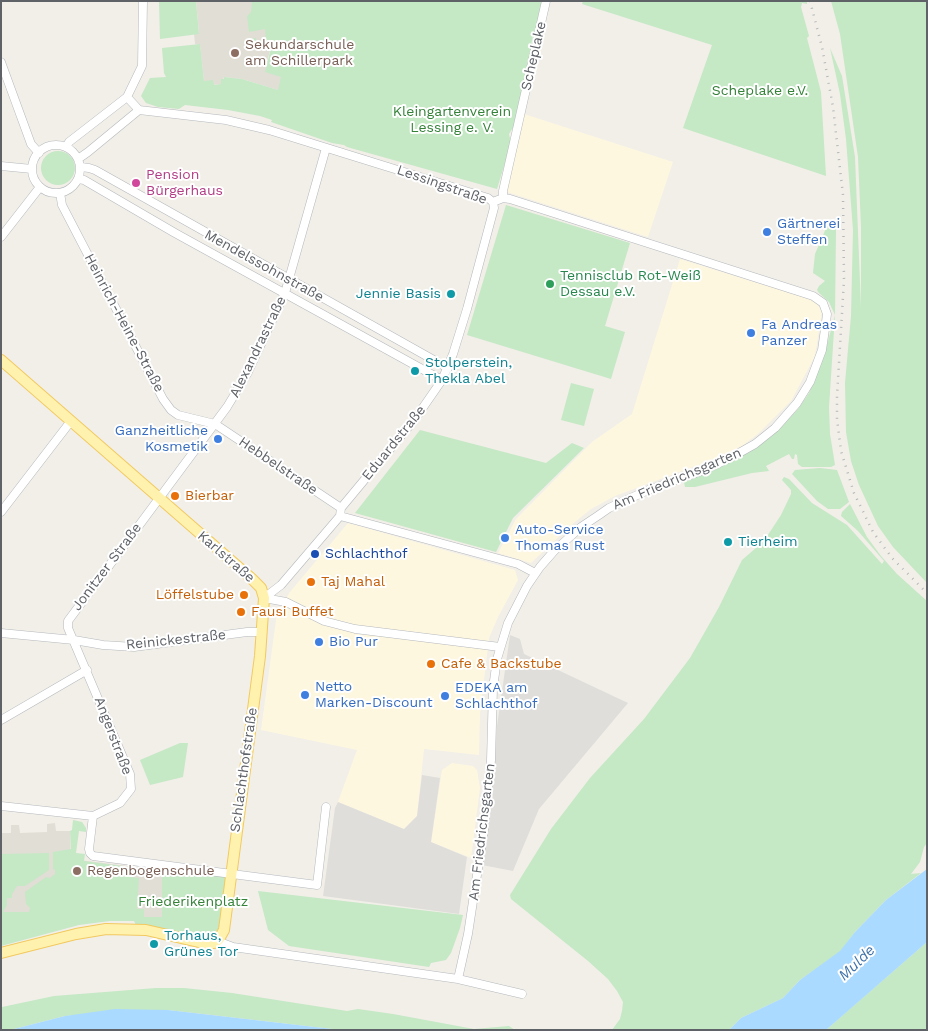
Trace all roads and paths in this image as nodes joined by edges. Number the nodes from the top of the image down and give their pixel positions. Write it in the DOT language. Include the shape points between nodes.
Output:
graph roads {
  1 [pos="142,1"];
  2 [pos="546,1"];
  3 [pos="1,62"];
  4 [pos="127,97"];
  5 [pos="139,110"];
  6 [pos="66,147"];
  7 [pos="326,148"];
  8 [pos="39,152"];
  9 [pos="78,159"];
  10 [pos="1,166"];
  11 [pos="80,167"];
  12 [pos="32,169"];
  13 [pos="78,179"];
  14 [pos="40,187"];
  15 [pos="60,193"];
  16 [pos="503,198"];
  17 [pos="493,202"];
  18 [pos="1,237"];
  19 [pos="288,279"];
  20 [pos="285,293"];
  21 [pos="813,296"];
  22 [pos="1,360"];
  23 [pos="448,368"];
  24 [pos="442,380"];
  25 [pos="71,421"];
  26 [pos="215,424"];
  27 [pos="159,498"];
  28 [pos="1,512"];
  29 [pos="341,512"];
  30 [pos="535,573"];
  31 [pos="264,598"];
  32 [pos="262,632"];
  33 [pos="1,633"];
  34 [pos="74,640"];
  35 [pos="500,647"];
  36 [pos="87,670"];
  37 [pos="1,720"];
  38 [pos="1,806"];
  39 [pos="326,806"];
  40 [pos="93,816"];
  41 [pos="231,873"];
  42 [pos="217,941"];
  43 [pos="1,953"];
  44 [pos="458,978"];
  45 [pos="522,994"];
  1 -- 4 [label="street" via="142,66"];
  2 -- 16 [label="street, Scheplake"];
  3 -- 8 [label="street" via="31,144"];
  4 -- 5 [label="street"];
  4 -- 6 [label="street"];
  5 -- 7 [label="street, Lessingstraße" via="248,124"];
  5 -- 9 [label="street"];
  6 -- 8 [label="street" via="52,145"];
  6 -- 9 [label="street"];
  7 -- 17 [label="street, Lessingstraße"];
  7 -- 19 [label="street, Alexandrastraße"];
  8 -- 12 [label="street"];
  9 -- 11 [label="street"];
  10 -- 12 [label="street"];
  11 -- 13 [label="street"];
  11 -- 19 [label="street, Mendelssohnstraße" via="95,170"];
  12 -- 14 [label="street"];
  13 -- 15 [label="street" via="71,188"];
  13 -- 20 [label="street, Mendelssohnstraße"];
  14 -- 15 [label="street"];
  14 -- 18 [label="street"];
  15 -- 26 [label="street, Heinrich-Heine-Straße" via="62,205 166,404 176,414"];
  16 -- 17 [label="street, Lessingstraße"];
  16 -- 21 [label="street, Lessingstraße"];
  17 -- 23 [label="street, Eduardstraße" via="467,310"];
  19 -- 20 [label="street, Alexandrastraße"];
  19 -- 23 [label="street, Mendelssohnstraße"];
  20 -- 24 [label="street, Mendelssohnstraße"];
  20 -- 26 [label="street, Alexandrastraße" via="247,374"];
  21 -- 30 [label="street, Am Friedrichsgarten" via="825,308 824,339 810,382 783,420 756,444 730,458 609,508 570,536"];
  22 -- 25 [label="main road, Karlstraße"];
  23 -- 24 [label="street, Eduardstraße"];
  24 -- 29 [label="street, Eduardstraße"];
  25 -- 27 [label="main road, Karlstraße"];
  25 -- 28 [label="street"];
  26 -- 27 [label="street, Alexandrastraße"];
  26 -- 29 [label="street, Hebbelstraße"];
  27 -- 31 [label="main road, Karlstraße" via="255,582"];
  27 -- 34 [label="street, Jonitzer Straße" via="68,621"];
  29 -- 30 [label="street" via="518,564"];
  29 -- 31 [label="street, Eduardstraße" via="282,584"];
  30 -- 35 [label="street, Am Friedrichsgarten" via="514,611"];
  31 -- 32 [label="main road, Schlachthofstraße"];
  31 -- 35 [label="street, Karlstraße" via="286,602 324,621 355,629"];
  32 -- 34 [label="street, Reinickestraße" via="134,647"];
  32 -- 41 [label="main road, Schlachthofstraße"];
  33 -- 34 [label="street, Reinickestraße"];
  34 -- 36 [label="street, Angerstraße"];
  35 -- 44 [label="street, Am Friedrichsgarten" via="494,679 484,829"];
  36 -- 37 [label="street"];
  36 -- 40 [label="street, Angerstraße" via="130,774 132,789 120,802"];
  38 -- 40 [label="street"];
  39 -- 41 [label="street" via="317,884"];
  40 -- 41 [label="street" via="89,849 93,856"];
  41 -- 42 [label="main road, Schlachthofstraße" via="224,930"];
  42 -- 43 [label="main road" via="203,943 146,930 106,929"];
  42 -- 44 [label="street" via="233,947"];
  44 -- 45 [label="street"];
}
